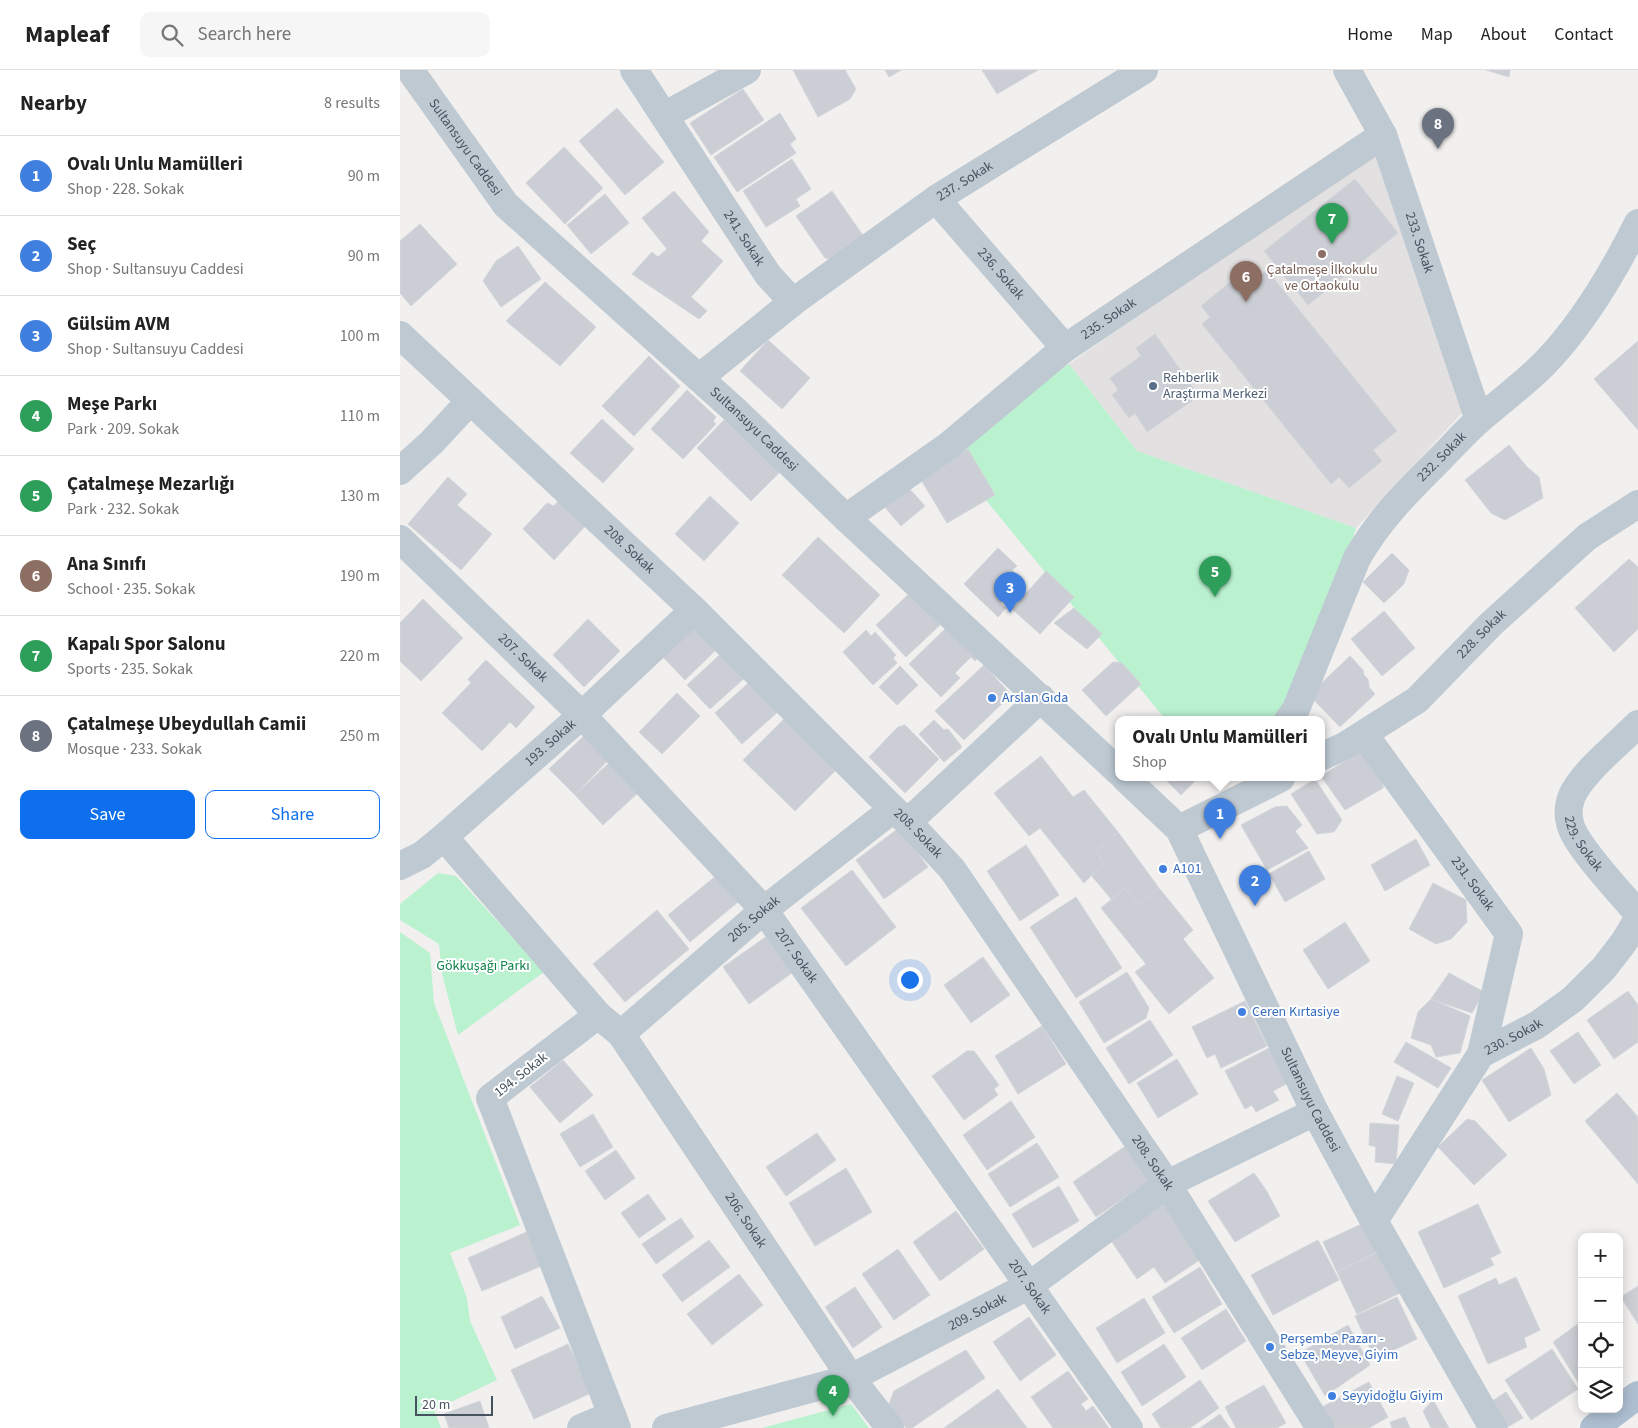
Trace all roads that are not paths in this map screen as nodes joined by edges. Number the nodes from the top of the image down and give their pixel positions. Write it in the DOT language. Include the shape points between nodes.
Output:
graph roads {
  1 [pos="410,70"];
  2 [pos="634,70"];
  3 [pos="747,70"];
  4 [pos="1144,70"];
  5 [pos="1347,70"];
  6 [pos="664,116"];
  7 [pos="1383,135"];
  8 [pos="936,199"];
  9 [pos="1638,223"];
  10 [pos="1629,264"];
  11 [pos="793,302"];
  12 [pos="400,335"];
  13 [pos="1065,348"];
  14 [pos="699,378"];
  15 [pos="470,400"];
  16 [pos="1479,420"];
  17 [pos="400,471"];
  18 [pos="1638,504"];
  19 [pos="846,518"];
  20 [pos="400,539"];
  21 [pos="694,610"];
  22 [pos="1040,698"];
  23 [pos="582,715"];
  24 [pos="1291,716"];
  25 [pos="1638,724"];
  26 [pos="1364,734"];
  27 [pos="1325,755"];
  28 [pos="1115,768"];
  29 [pos="1128,781"];
  30 [pos="1270,781"];
  31 [pos="1251,786"];
  32 [pos="900,816"];
  33 [pos="1179,829"];
  34 [pos="444,837"];
  35 [pos="400,866"];
  36 [pos="764,910"];
  37 [pos="1638,914"];
  38 [pos="1638,919"];
  39 [pos="598,1015"];
  40 [pos="621,1034"];
  41 [pos="1481,1054"];
  42 [pos="1315,1112"];
  43 [pos="1167,1184"];
  44 [pos="1374,1221"];
  45 [pos="1030,1285"];
  46 [pos="851,1378"];
  47 [pos="1638,1395"];
  48 [pos="614,1421"];
  49 [pos="581,1428"];
  50 [pos="666,1428"];
  51 [pos="890,1428"];
  52 [pos="1129,1428"];
  53 [pos="1320,1428"];
  54 [pos="1493,1428"];
  55 [pos="1594,1428"];
  1 -- 14 [label="street, Sultansuyu Caddesi" via="506,205"];
  2 -- 6 [label="street, 241. Sokak"];
  3 -- 6 [label="street"];
  4 -- 8 [label="street, 237. Sokak"];
  5 -- 7 [label="street, 233. Sokak"];
  6 -- 11 [label="street, 241. Sokak" via="768,275"];
  7 -- 13 [label="street, 235. Sokak"];
  7 -- 16 [label="street, 233. Sokak"];
  8 -- 11 [label="street, 237. Sokak"];
  8 -- 13 [label="street, 236. Sokak"];
  9 -- 10 [label="street, 232. Sokak"];
  10 -- 16 [label="street, 232. Sokak" via="1550,357"];
  11 -- 14 [label="street"];
  12 -- 15 [label="street, 208. Sokak"];
  13 -- 19 [label="street, 235. Sokak" via="948,446"];
  14 -- 19 [label="street, Sultansuyu Caddesi"];
  15 -- 17 [label="street"];
  15 -- 21 [label="street, 208. Sokak"];
  16 -- 24 [label="street, 232. Sokak" via="1396,503 1368,538"];
  18 -- 26 [label="street, 228. Sokak" via="1587,537 1492,624 1417,700"];
  19 -- 22 [label="street, Sultansuyu Caddesi"];
  20 -- 23 [label="street, 207. Sokak"];
  21 -- 23 [label="street, 193. Sokak"];
  21 -- 32 [label="street, 208. Sokak"];
  22 -- 28 [label="street, Sultansuyu Caddesi"];
  22 -- 32 [label="street, 205. Sokak"];
  23 -- 34 [label="street, 193. Sokak"];
  23 -- 36 [label="street, 207. Sokak"];
  25 -- 37 [label="street, 229. Sokak" via="1586,776 1574,791 1569,807 1570,824 1577,840"];
  26 -- 27 [label="street, 228. Sokak"];
  26 -- 41 [label="street, 231. Sokak" via="1509,934"];
  29 -- 33 [label="street, Sultansuyu Caddesi"];
  30 -- 31 [label="street"];
  31 -- 33 [label="street"];
  32 -- 36 [label="street, 205. Sokak"];
  32 -- 43 [label="street, 208. Sokak" via="952,869"];
  33 -- 42 [label="street, Sultansuyu Caddesi"];
  34 -- 35 [label="street, 193. Sokak" via="422,856"];
  34 -- 39 [label="street"];
  36 -- 40 [label="street, 205. Sokak"];
  36 -- 45 [label="street, 207. Sokak"];
  38 -- 41 [label="street, 230. Sokak" via="1604,968 1573,999 1536,1025"];
  39 -- 40 [label="street, 206. Sokak"];
  39 -- 48 [label="street, 194. Sokak" via="490,1098"];
  40 -- 46 [label="street, 206. Sokak"];
  41 -- 44 [label="street, 230. Sokak"];
  42 -- 43 [label="street, 209. Sokak"];
  42 -- 44 [label="street, Sultansuyu Caddesi"];
  43 -- 45 [label="street, 209. Sokak"];
  43 -- 53 [label="street, 208. Sokak"];
  44 -- 54 [label="street, Sultansuyu Caddesi"];
  45 -- 46 [label="street, 209. Sokak"];
  45 -- 52 [label="street, 207. Sokak"];
  46 -- 50 [label="street, 209. Sokak"];
  46 -- 51 [label="street, 206. Sokak"];
  47 -- 55 [label="main road"];
  48 -- 49 [label="street"];
}
